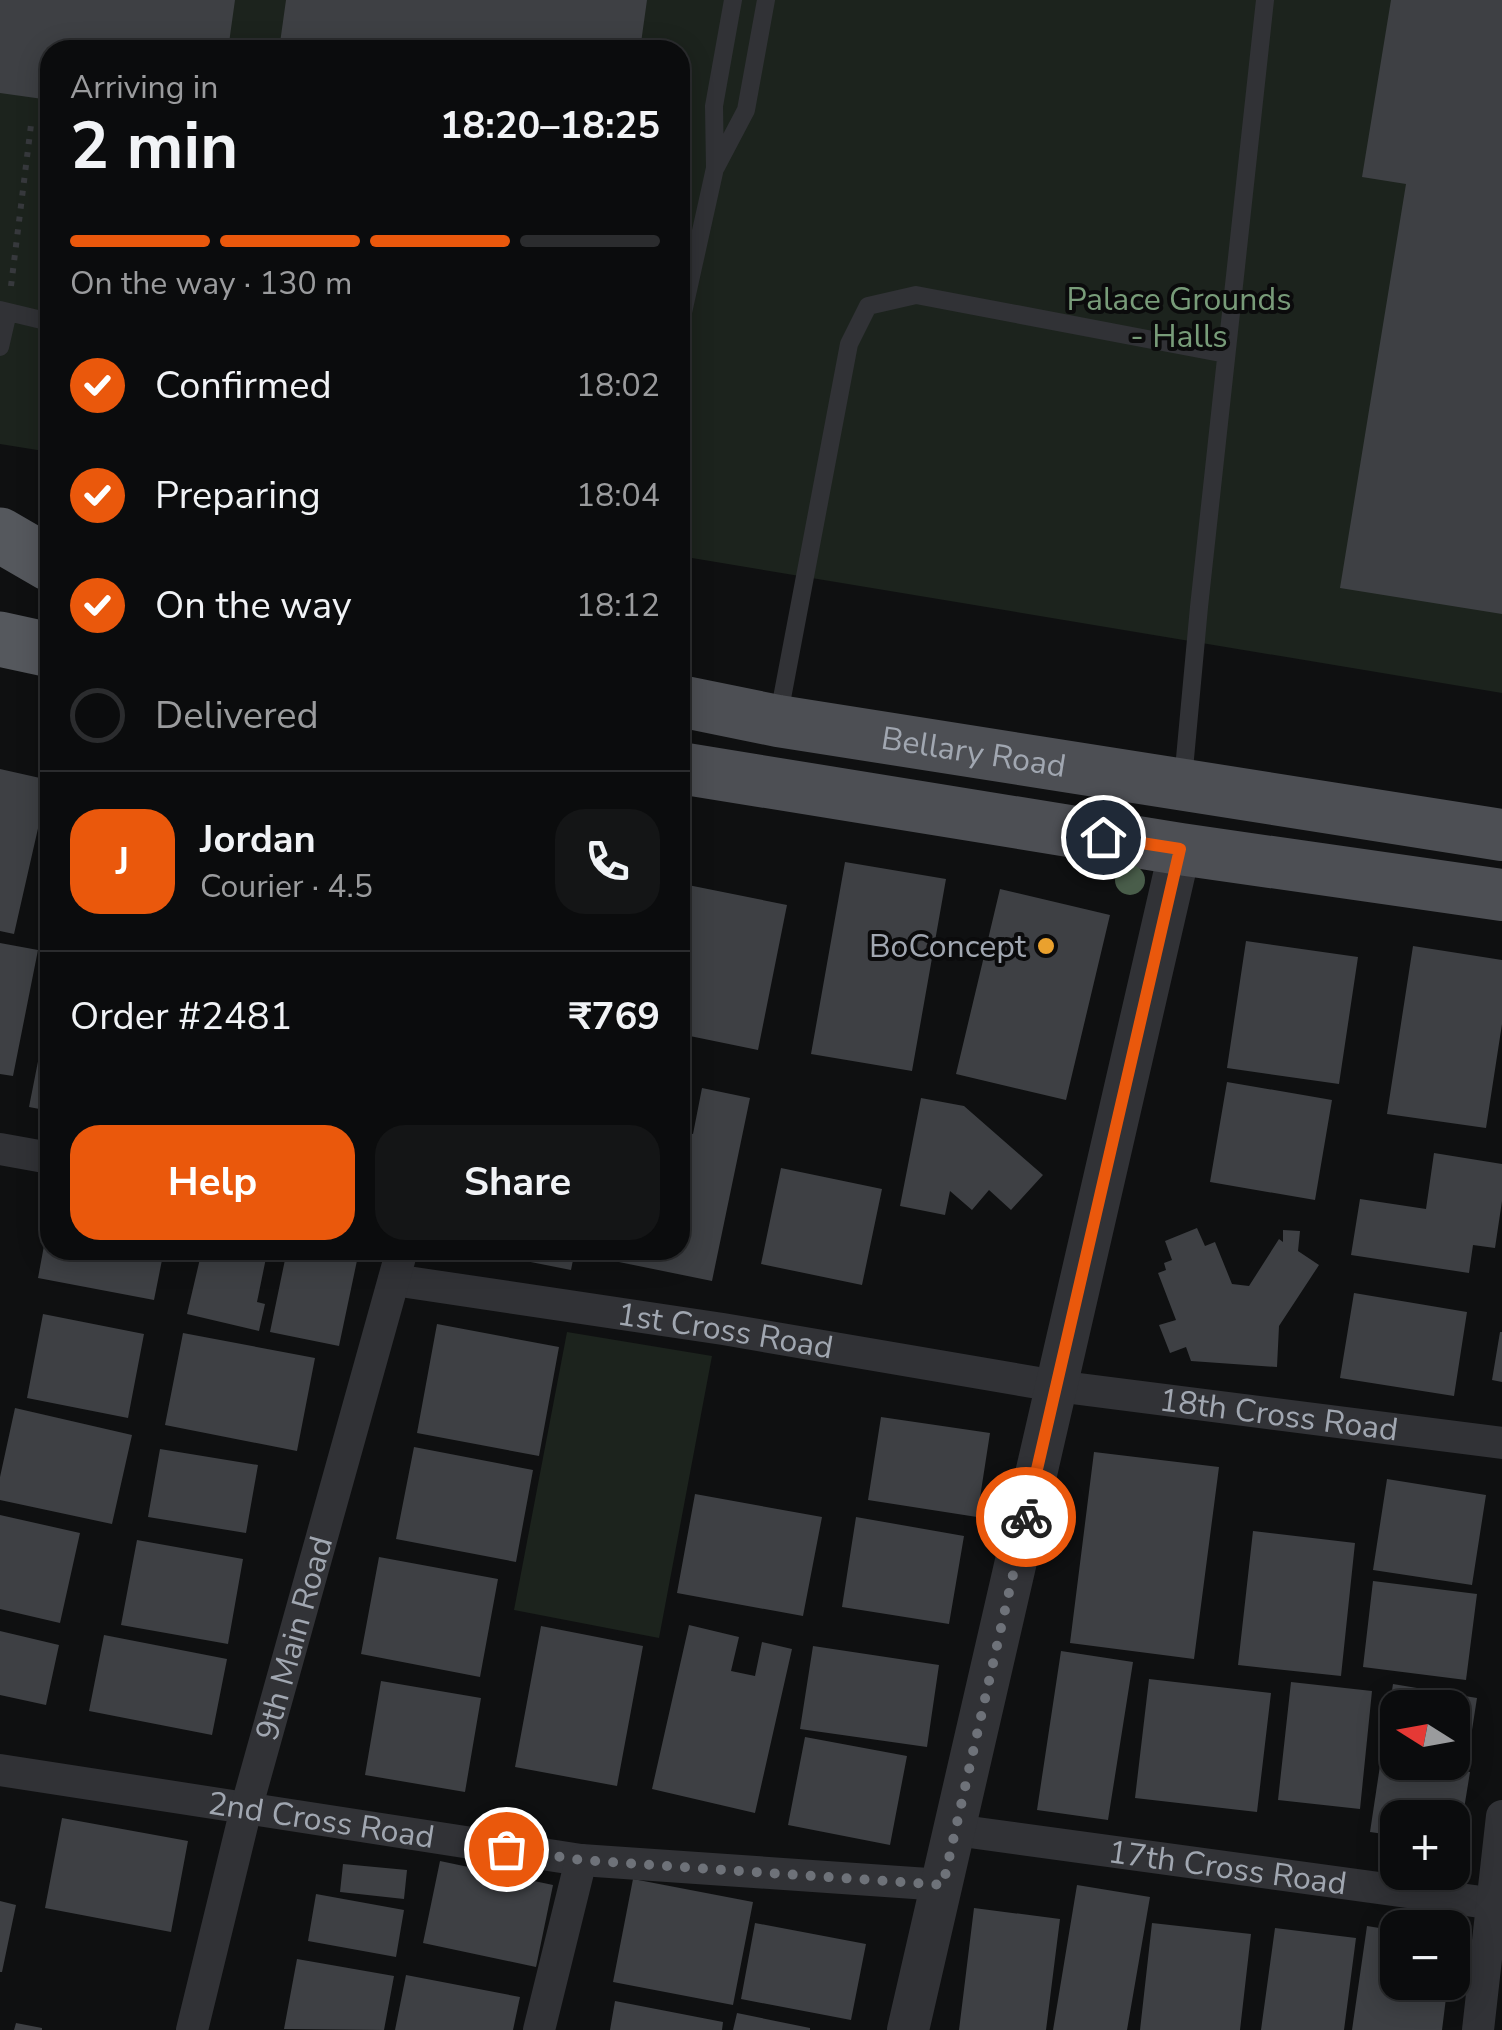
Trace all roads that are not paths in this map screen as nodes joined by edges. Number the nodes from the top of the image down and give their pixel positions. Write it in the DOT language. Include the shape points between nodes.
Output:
graph roads {
  1 [pos="733,0"];
  2 [pos="766,0"];
  3 [pos="1264,0"];
  4 [pos="715,168"];
  5 [pos="690,281"];
  6 [pos="4,311"];
  7 [pos="40,320"];
  8 [pos="0,346"];
  9 [pos="1226,354"];
  10 [pos="0,535"];
  11 [pos="40,558"];
  12 [pos="0,571"];
  13 [pos="40,580"];
  14 [pos="0,639"];
  15 [pos="40,648"];
  16 [pos="40,669"];
  17 [pos="0,674"];
  18 [pos="690,703"];
  19 [pos="778,720"];
  20 [pos="690,770"];
  21 [pos="1183,786"];
  22 [pos="1502,835"];
  23 [pos="1180,849"];
  24 [pos="1502,895"];
  25 [pos="2,1158"];
  26 [pos="40,1158"];
  27 [pos="398,1265"];
  28 [pos="1056,1386"];
  29 [pos="1502,1443"];
  30 [pos="0,1770"];
  31 [pos="246,1809"];
  32 [pos="1502,1816"];
  33 [pos="955,1830"];
  34 [pos="581,1860"];
  35 [pos="943,1885"];
  36 [pos="1497,1905"];
  37 [pos="192,2030"];
  38 [pos="538,2030"];
  39 [pos="908,2030"];
  40 [pos="1478,2030"];
  1 -- 4 [label="lane" via="714,106"];
  2 -- 4 [label="lane" via="746,110"];
  3 -- 9 [label="lane"];
  4 -- 5 [label="lane"];
  6 -- 7 [label="lane"];
  6 -- 8 [label="lane"];
  9 -- 19 [label="lane" via="916,295 868,306 849,344"];
  9 -- 21 [label="lane"];
  10 -- 11 [label="highway"];
  12 -- 13 [label="highway"];
  14 -- 15 [label="highway"];
  16 -- 17 [label="highway"];
  18 -- 19 [label="main road, Bellary Road"];
  19 -- 21 [label="main road, Bellary Road"];
  20 -- 23 [label="main road, Bellary Road"];
  21 -- 22 [label="main road, Bellary Road"];
  23 -- 24 [label="main road, Bellary Road"];
  23 -- 28 [label="street"];
  25 -- 26 [label="street"];
  27 -- 28 [label="street, 1st Cross Road" via="722,1330"];
  27 -- 31 [label="street, 9th Main Road"];
  28 -- 29 [label="street, 18th Cross Road"];
  28 -- 33 [label="street"];
  30 -- 31 [label="street, 2nd Cross Road"];
  31 -- 34 [label="street, 2nd Cross Road"];
  31 -- 37 [label="street, 9th Main Road"];
  32 -- 36 [label="street"];
  33 -- 35 [label="street"];
  33 -- 36 [label="street, 17th Cross Road"];
  34 -- 35 [label="street, 2nd Cross Road"];
  34 -- 38 [label="street"];
  35 -- 39 [label="street"];
  36 -- 40 [label="street"];
}
